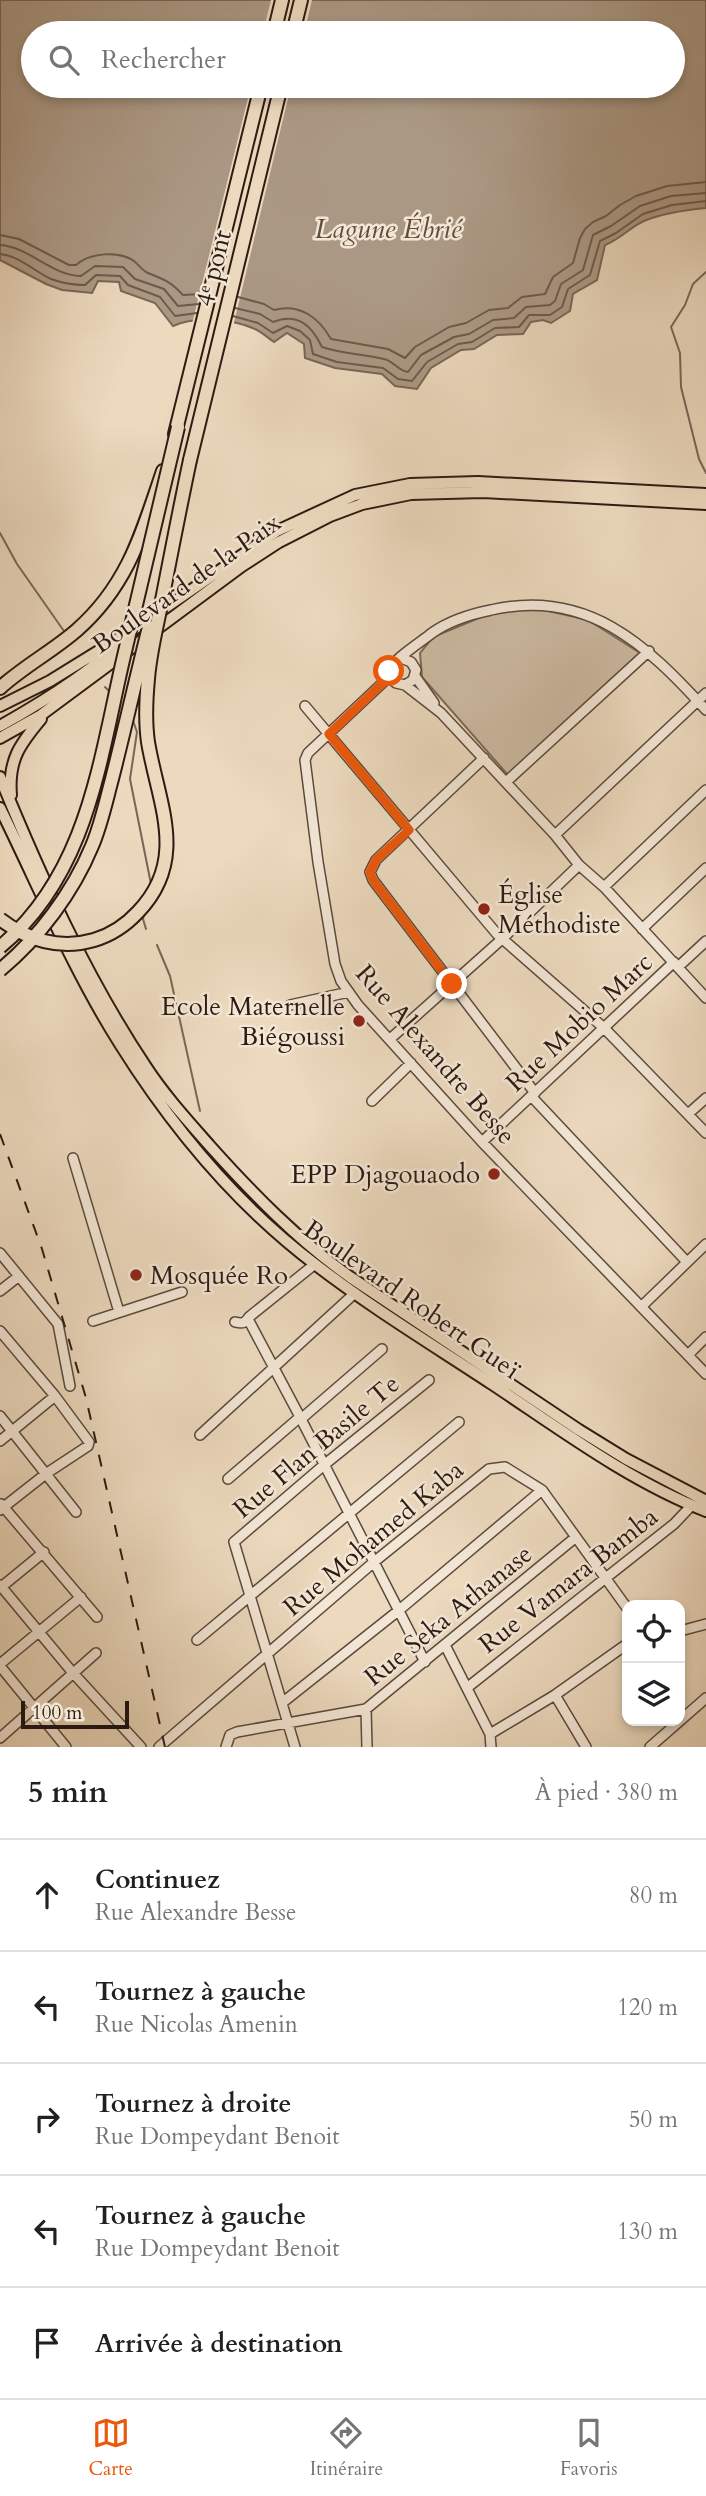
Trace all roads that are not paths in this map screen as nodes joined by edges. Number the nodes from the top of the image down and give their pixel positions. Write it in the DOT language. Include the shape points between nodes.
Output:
graph roads {
  1 [pos="282,0"];
  2 [pos="301,0"];
  3 [pos="277,21"];
  4 [pos="296,21"];
  5 [pos="258,98"];
  6 [pos="278,98"];
  7 [pos="178,426"];
  8 [pos="190,460"];
  9 [pos="706,494"];
  10 [pos="706,504"];
  11 [pos="139,626"];
  12 [pos="649,651"];
  13 [pos="401,658"];
  14 [pos="390,676"];
  15 [pos="415,676"];
  16 [pos="405,685"];
  17 [pos="0,688"];
  18 [pos="706,692"];
  19 [pos="698,701"];
  20 [pos="0,706"];
  21 [pos="54,706"];
  22 [pos="305,706"];
  23 [pos="706,710"];
  24 [pos="441,713"];
  25 [pos="2,725"];
  26 [pos="329,734"];
  27 [pos="0,738"];
  28 [pos="484,758"];
  29 [pos="0,777"];
  30 [pos="506,782"];
  31 [pos="706,790"];
  32 [pos="3,808"];
  33 [pos="409,830"];
  34 [pos="555,835"];
  35 [pos="579,865"];
  36 [pos="706,868"];
  37 [pos="604,887"];
  38 [pos="0,919"];
  39 [pos="642,929"];
  40 [pos="502,939"];
  41 [pos="706,941"];
  42 [pos="0,947"];
  43 [pos="676,965"];
  44 [pos="0,970"];
  45 [pos="452,984"];
  46 [pos="348,992"];
  47 [pos="706,998"];
  48 [pos="290,1005"];
  49 [pos="604,1028"];
  50 [pos="390,1039"];
  51 [pos="411,1063"];
  52 [pos="533,1094"];
  53 [pos="706,1098"];
  54 [pos="372,1101"];
  55 [pos="688,1114"];
  56 [pos="706,1133"];
  57 [pos="482,1142"];
  58 [pos="73,1158"];
  59 [pos="706,1244"];
  60 [pos="0,1253"];
  61 [pos="687,1262"];
  62 [pos="314,1264"];
  63 [pos="19,1276"];
  64 [pos="0,1291"];
  65 [pos="182,1292"];
  66 [pos="355,1293"];
  67 [pos="641,1307"];
  68 [pos="119,1312"];
  69 [pos="248,1319"];
  70 [pos="93,1321"];
  71 [pos="235,1322"];
  72 [pos="0,1331"];
  73 [pos="706,1336"];
  74 [pos="382,1349"];
  75 [pos="689,1354"];
  76 [pos="274,1368"];
  77 [pos="706,1374"];
  78 [pos="429,1380"];
  79 [pos="70,1386"];
  80 [pos="55,1396"];
  81 [pos="0,1416"];
  82 [pos="301,1418"];
  83 [pos="458,1422"];
  84 [pos="12,1431"];
  85 [pos="200,1436"];
  86 [pos="0,1441"];
  87 [pos="324,1465"];
  88 [pos="47,1473"];
  89 [pos="228,1479"];
  90 [pos="542,1490"];
  91 [pos="706,1501"];
  92 [pos="692,1504"];
  93 [pos="1,1507"];
  94 [pos="706,1511"];
  95 [pos="76,1512"];
  96 [pos="349,1515"];
  97 [pos="576,1537"];
  98 [pos="44,1552"];
  99 [pos="374,1562"];
  100 [pos="605,1578"];
  101 [pos="1,1587"];
  102 [pos="81,1597"];
  103 [pos="249,1597"];
  104 [pos="622,1601"];
  105 [pos="398,1611"];
  106 [pos="97,1617"];
  107 [pos="706,1624"];
  108 [pos="685,1630"];
  109 [pos="39,1631"];
  110 [pos="197,1640"];
  111 [pos="445,1645"];
  112 [pos="622,1648"];
  113 [pos="96,1653"];
  114 [pos="266,1655"];
  115 [pos="425,1662"];
  116 [pos="0,1665"];
  117 [pos="73,1673"];
  118 [pos="468,1687"];
  119 [pos="555,1695"];
  120 [pos="706,1698"];
  121 [pos="282,1703"];
  122 [pos="366,1709"];
  123 [pos="35,1710"];
  124 [pos="288,1724"];
  125 [pos="490,1734"];
  126 [pos="0,1738"];
  127 [pos="66,1747"];
  128 [pos="141,1747"];
  129 [pos="159,1747"];
  130 [pos="226,1747"];
  131 [pos="295,1747"];
  132 [pos="368,1747"];
  133 [pos="491,1747"];
  134 [pos="586,1747"];
  135 [pos="650,1747"];
  1 -- 3 [label="highway"];
  2 -- 4 [label="highway"];
  5 -- 7 [label="highway, 4ᵉ pont"];
  6 -- 8 [label="highway, 4ᵉ pont"];
  7 -- 17 [label="highway, bridge" via="136,550 117,585 92,617"];
  7 -- 42 [label="highway, bridge" via="80,835 54,884"];
  8 -- 38 [label="highway, bridge" via="149,666 146,706 148,741 166,817 163,872 133,918 92,941 46,943"];
  8 -- 44 [label="highway, bridge" via="93,843 54,910"];
  9 -- 11 [label="main road, Boulevard de la Paix" via="478,482 391,487 355,495 277,531"];
  10 -- 21 [label="main road, Boulevard de la Paix" via="470,492 411,494 362,504 303,528 260,554"];
  11 -- 20 [label="main road, Boulevard de la Paix"];
  11 -- 25 [label="main road, Boulevard de la Paix" via="101,660"];
  12 -- 13 [label="street" via="577,611 514,606 454,621"];
  12 -- 19 [label="street"];
  12 -- 30 [label="street"];
  13 -- 14 [label="street" via="392,663"];
  13 -- 15 [label="street" via="414,665"];
  14 -- 16 [label="street"];
  14 -- 26 [label="street, Rue Alexandre Besse"];
  15 -- 16 [label="street"];
  15 -- 24 [label="street"];
  16 -- 24 [label="street"];
  18 -- 19 [label="street"];
  19 -- 23 [label="street"];
  19 -- 34 [label="street"];
  21 -- 27 [label="main road, Boulevard de la Paix"];
  21 -- 32 [label="main road, Boulevard Robert Gueï" via="27,735 13,761"];
  22 -- 26 [label="street"];
  24 -- 28 [label="street"];
  26 -- 33 [label="street"];
  26 -- 46 [label="street, Rue Alexandre Besse" via="309,753 304,765 335,964"];
  28 -- 30 [label="street"];
  28 -- 33 [label="street"];
  29 -- 32 [label="main road, Boulevard Robert Gueï"];
  30 -- 34 [label="street"];
  31 -- 37 [label="street"];
  32 -- 62 [label="main road, Boulevard Robert Gueï" via="71,956 160,1105 222,1177"];
  32 -- 91 [label="main road, Boulevard Robert Gueï" via="127,1036 173,1104 254,1193 317,1253 350,1277 579,1430"];
  33 -- 40 [label="street"];
  33 -- 45 [label="street" via="376,860 370,872"];
  34 -- 35 [label="street"];
  35 -- 37 [label="street"];
  35 -- 40 [label="street"];
  36 -- 39 [label="street"];
  37 -- 39 [label="street"];
  39 -- 43 [label="street"];
  40 -- 45 [label="street"];
  40 -- 49 [label="street"];
  41 -- 43 [label="street, Rue Mobio Marc"];
  43 -- 47 [label="street"];
  43 -- 49 [label="street, Rue Mobio Marc"];
  45 -- 50 [label="street"];
  45 -- 52 [label="street"];
  46 -- 48 [label="street"];
  46 -- 50 [label="street, Rue Alexandre Besse"];
  49 -- 52 [label="street, Rue Mobio Marc"];
  49 -- 55 [label="street"];
  50 -- 51 [label="street, Rue Alexandre Besse"];
  51 -- 54 [label="street"];
  51 -- 57 [label="street, Rue Alexandre Besse"];
  52 -- 57 [label="street, Rue Mobio Marc"];
  52 -- 61 [label="street"];
  53 -- 55 [label="street"];
  55 -- 56 [label="street"];
  57 -- 67 [label="street, Rue Alexandre Besse"];
  58 -- 68 [label="street"];
  59 -- 61 [label="street"];
  60 -- 63 [label="street"];
  61 -- 67 [label="street"];
  62 -- 66 [label="main road, Boulevard Robert Gueï"];
  62 -- 69 [label="street"];
  63 -- 64 [label="street"];
  63 -- 79 [label="street" via="58,1324"];
  65 -- 68 [label="street"];
  66 -- 76 [label="street"];
  66 -- 92 [label="main road, Boulevard Robert Gueï" via="619,1467"];
  67 -- 75 [label="street, Rue Alexandre Besse"];
  68 -- 70 [label="street"];
  69 -- 71 [label="street" via="242,1324"];
  69 -- 76 [label="street"];
  72 -- 80 [label="street"];
  73 -- 75 [label="street"];
  74 -- 82 [label="street"];
  75 -- 77 [label="street, Rue Alexandre Besse"];
  76 -- 82 [label="street"];
  76 -- 85 [label="street"];
  78 -- 87 [label="street, Rue Flan Basile Te"];
  80 -- 84 [label="street"];
  80 -- 88 [label="street" via="89,1442"];
  81 -- 84 [label="street"];
  82 -- 87 [label="street"];
  82 -- 89 [label="street"];
  83 -- 96 [label="street"];
  84 -- 86 [label="street"];
  84 -- 88 [label="street"];
  87 -- 96 [label="street"];
  87 -- 103 [label="street, Rue Flan Basile Te" via="234,1542"];
  88 -- 93 [label="street"];
  88 -- 95 [label="street"];
  90 -- 97 [label="street, Rue Mohamed Kaba"];
  90 -- 99 [label="street, Rue Mohamed Kaba" via="505,1467 489,1469"];
  90 -- 105 [label="street"];
  92 -- 94 [label="main road, Boulevard Robert Gueï"];
  92 -- 100 [label="street, Rue Vamara Bamba" via="674,1524"];
  93 -- 98 [label="street"];
  96 -- 99 [label="street"];
  96 -- 103 [label="street"];
  97 -- 100 [label="street, Rue Mohamed Kaba"];
  97 -- 111 [label="street, Rue Seka Athanase"];
  98 -- 101 [label="street"];
  98 -- 102 [label="street"];
  99 -- 105 [label="street"];
  99 -- 114 [label="street, Rue Mohamed Kaba"];
  100 -- 104 [label="street, Rue Mohamed Kaba"];
  100 -- 118 [label="street, Rue Vamara Bamba"];
  101 -- 109 [label="street"];
  102 -- 106 [label="street"];
  102 -- 109 [label="street"];
  103 -- 110 [label="street"];
  103 -- 114 [label="street, Rue Flan Basile Te"];
  105 -- 115 [label="street"];
  105 -- 121 [label="street"];
  107 -- 108 [label="street"];
  109 -- 116 [label="street"];
  109 -- 117 [label="street"];
  111 -- 115 [label="street, Rue Seka Athanase"];
  111 -- 118 [label="street"];
  112 -- 119 [label="street"];
  113 -- 117 [label="street"];
  114 -- 121 [label="street, Rue Flan Basile Te"];
  114 -- 129 [label="street, Rue Mohamed Kaba"];
  115 -- 122 [label="street, Rue Seka Athanase"];
  116 -- 123 [label="street"];
  117 -- 123 [label="street"];
  117 -- 128 [label="street"];
  118 -- 125 [label="street"];
  119 -- 125 [label="street"];
  119 -- 134 [label="street"];
  120 -- 135 [label="street"];
  121 -- 124 [label="street, Rue Flan Basile Te"];
  122 -- 124 [label="street, Rue Seka Athanase"];
  122 -- 132 [label="street"];
  123 -- 126 [label="street"];
  123 -- 127 [label="street"];
  124 -- 130 [label="street, Rue Seka Athanase" via="237,1732 230,1735"];
  124 -- 131 [label="street, Rue Flan Basile Te"];
  125 -- 133 [label="street"];
}
